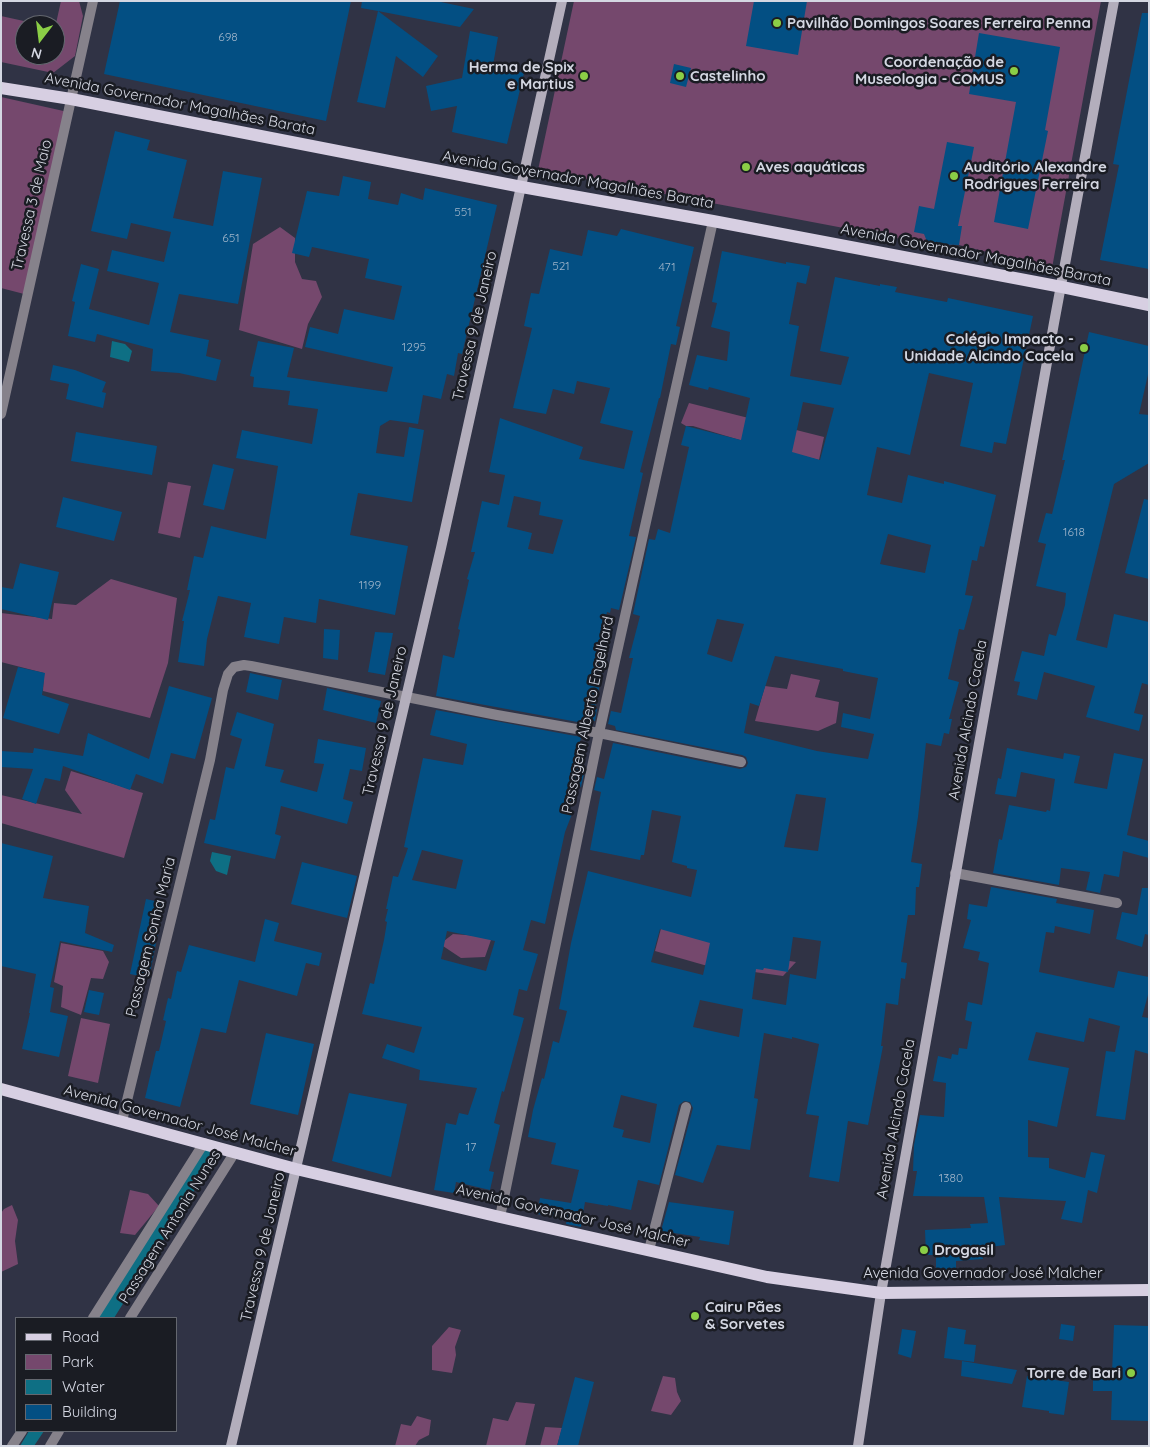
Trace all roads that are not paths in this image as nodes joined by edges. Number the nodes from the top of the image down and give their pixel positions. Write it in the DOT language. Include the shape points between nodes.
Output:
graph roads {
  1 [pos="93,1"];
  2 [pos="562,1"];
  3 [pos="1114,1"];
  4 [pos="1,88"];
  5 [pos="71,99"];
  6 [pos="522,187"];
  7 [pos="713,221"];
  8 [pos="1062,287"];
  9 [pos="1149,305"];
  10 [pos="1,414"];
  11 [pos="406,697"];
  12 [pos="599,732"];
  13 [pos="742,762"];
  14 [pos="956,874"];
  15 [pos="1117,903"];
  16 [pos="1,1089"];
  17 [pos="686,1107"];
  18 [pos="122,1121"];
  19 [pos="204,1143"];
  20 [pos="235,1152"];
  21 [pos="296,1169"];
  22 [pos="500,1217"];
  23 [pos="649,1250"];
  24 [pos="1149,1290"];
  25 [pos="881,1292"];
  26 [pos="94,1317"];
  27 [pos="131,1317"];
  28 [pos="21,1432"];
  29 [pos="58,1432"];
  30 [pos="12,1446"];
  31 [pos="50,1446"];
  32 [pos="231,1446"];
  33 [pos="858,1446"];
  1 -- 5 [label="street, Travessa 3 de Maio"];
  2 -- 6 [label="main road, Travessa 9 de Janeiro"];
  3 -- 8 [label="main road, Avenida Alcindo Cacela"];
  4 -- 5 [label="main road, Avenida Governador Magalhães Barata"];
  5 -- 6 [label="main road, Avenida Governador Magalhães Barata"];
  5 -- 10 [label="street, Travessa 3 de Maio"];
  6 -- 7 [label="main road, Avenida Governador Magalhães Barata"];
  6 -- 11 [label="main road, Travessa 9 de Janeiro"];
  7 -- 8 [label="main road, Avenida Governador Magalhães Barata"];
  7 -- 12 [label="street, Passagem Alberto Engelhard"];
  8 -- 9 [label="main road, Avenida Governador Magalhães Barata"];
  8 -- 14 [label="main road, Avenida Alcindo Cacela"];
  11 -- 12 [label="street"];
  11 -- 18 [label="street, Passagem Sonha Maria" via="251,666 234,667 228,674"];
  11 -- 21 [label="main road, Travessa 9 de Janeiro"];
  12 -- 13 [label="street"];
  12 -- 22 [label="street, Passagem Alberto Engelhard"];
  14 -- 15 [label="street"];
  14 -- 25 [label="main road, Avenida Alcindo Cacela"];
  16 -- 18 [label="main road, Avenida Governador José Malcher"];
  17 -- 23 [label="street"];
  18 -- 19 [label="main road, Avenida Governador José Malcher"];
  19 -- 20 [label="main road, Avenida Governador José Malcher"];
  19 -- 26 [label="street"];
  20 -- 21 [label="main road, Avenida Governador José Malcher"];
  20 -- 27 [label="street, Passagem Antonia Nunes"];
  21 -- 22 [label="main road, Avenida Governador José Malcher"];
  21 -- 32 [label="main road, Travessa 9 de Janeiro"];
  22 -- 23 [label="main road, Avenida Governador José Malcher"];
  23 -- 25 [label="main road, Avenida Governador José Malcher" via="767,1277"];
  24 -- 25 [label="main road, Avenida Governador José Malcher"];
  25 -- 33 [label="main road, Avenida Alcindo Cacela"];
  28 -- 30 [label="street"];
  29 -- 31 [label="street"];
}
